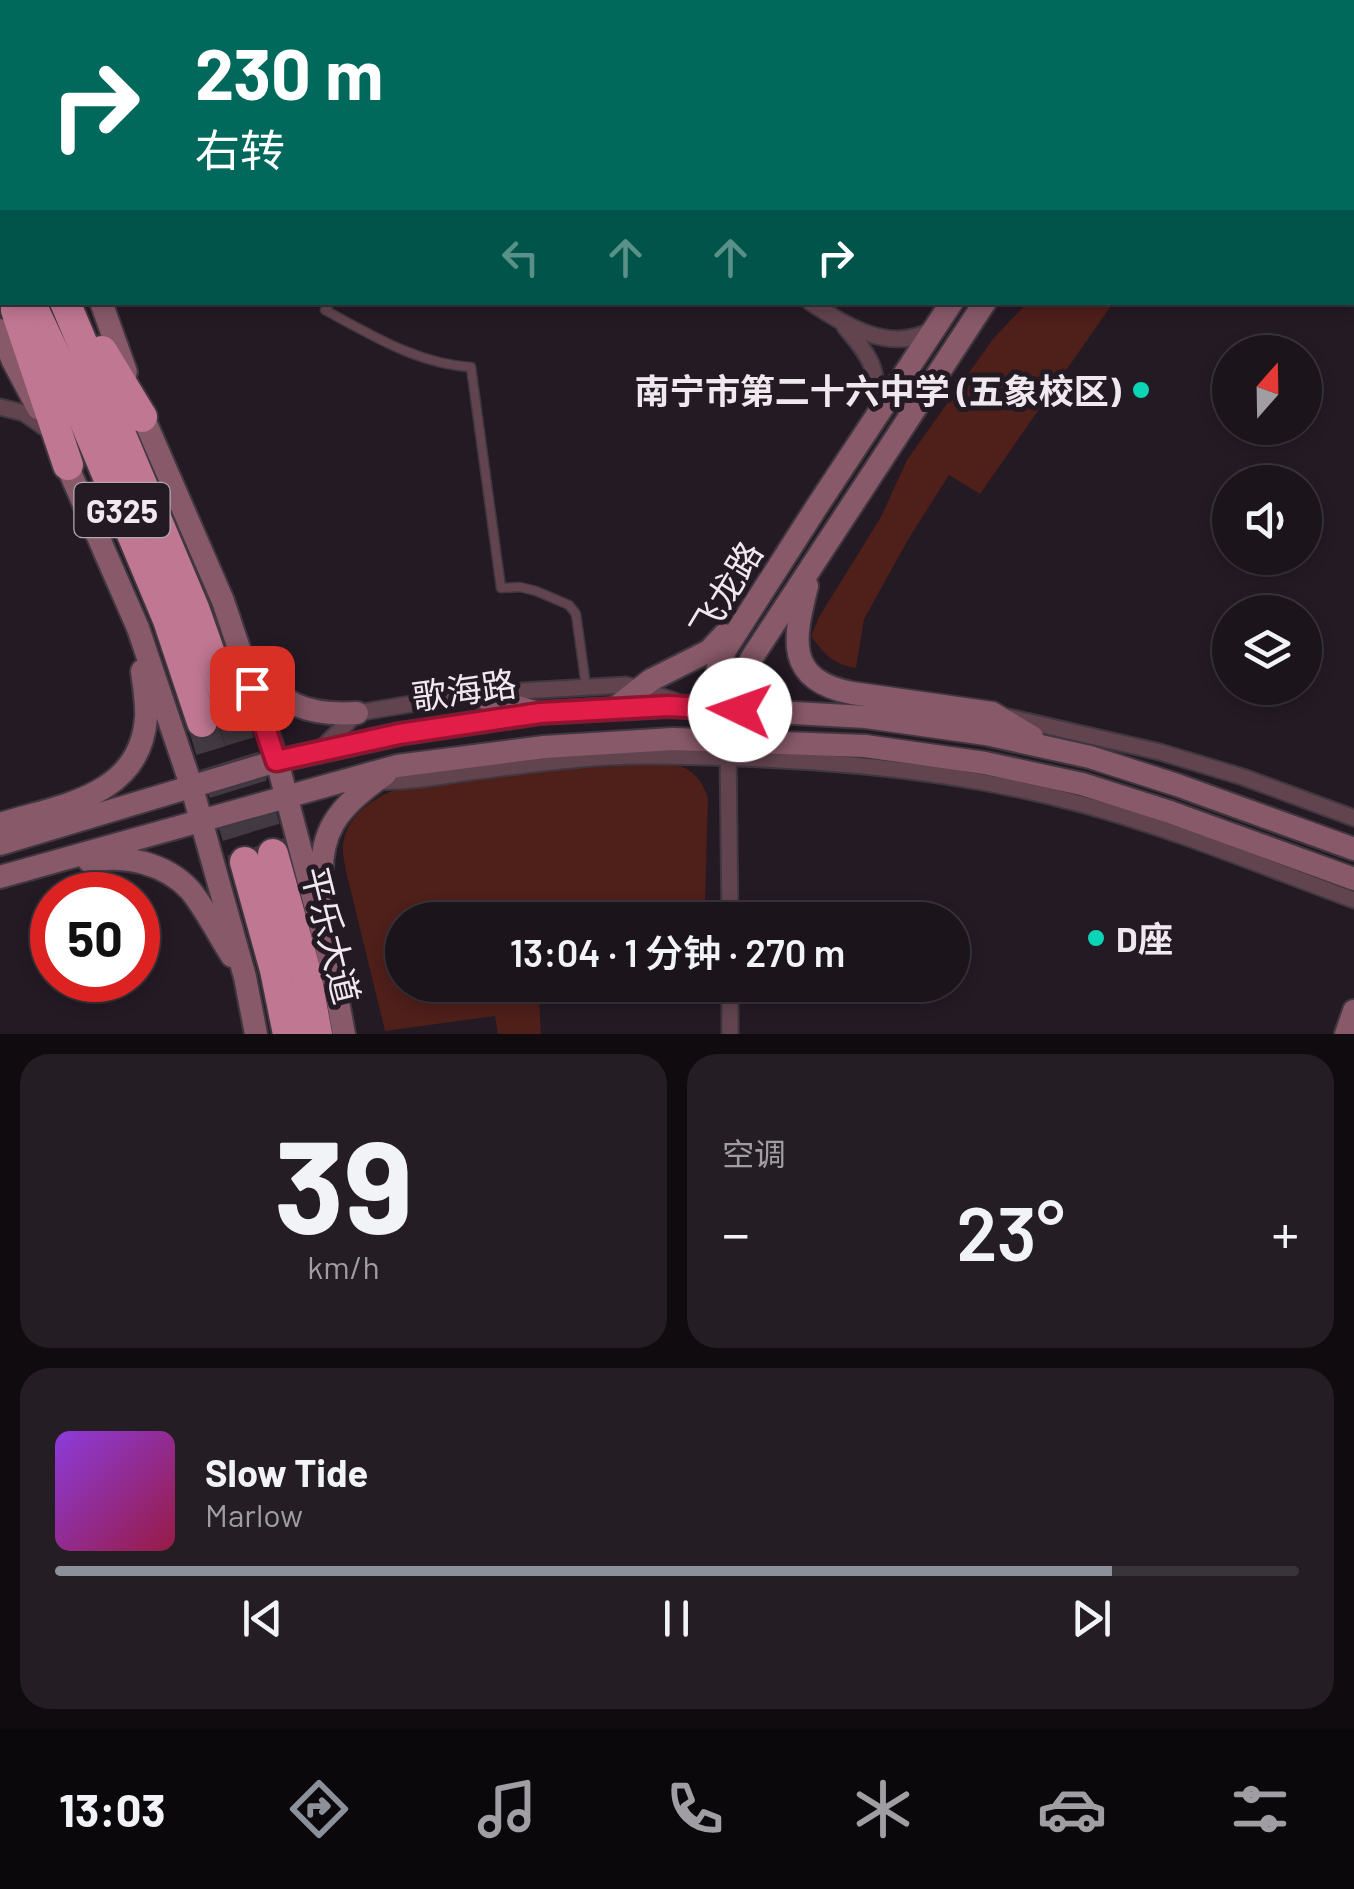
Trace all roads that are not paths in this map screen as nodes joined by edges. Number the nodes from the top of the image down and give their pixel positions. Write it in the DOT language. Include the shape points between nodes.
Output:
graph roads {
  1 [pos="15,305"];
  2 [pos="31,305"];
  3 [pos="67,305"];
  4 [pos="81,305"];
  5 [pos="101,305"];
  6 [pos="328,305"];
  7 [pos="814,305"];
  8 [pos="950,305"];
  9 [pos="983,305"];
  10 [pos="842,324"];
  11 [pos="936,327"];
  12 [pos="0,330"];
  13 [pos="0,407"];
  14 [pos="142,417"];
  15 [pos="877,417"];
  16 [pos="50,432"];
  17 [pos="68,465"];
  18 [pos="811,568"];
  19 [pos="758,600"];
  20 [pos="228,616"];
  21 [pos="138,628"];
  22 [pos="586,687"];
  23 [pos="639,689"];
  24 [pos="470,694"];
  25 [pos="701,708"];
  26 [pos="614,709"];
  27 [pos="740,710"];
  28 [pos="357,713"];
  29 [pos="540,713"];
  30 [pos="992,713"];
  31 [pos="1052,749"];
  32 [pos="728,750"];
  33 [pos="320,751"];
  34 [pos="276,761"];
  35 [pos="397,766"];
  36 [pos="343,780"];
  37 [pos="375,782"];
  38 [pos="192,788"];
  39 [pos="287,795"];
  40 [pos="1354,818"];
  41 [pos="202,820"];
  42 [pos="0,824"];
  43 [pos="0,844"];
  44 [pos="1347,844"];
  45 [pos="1324,868"];
  46 [pos="1,877"];
  47 [pos="1354,879"];
  48 [pos="1354,890"];
  49 [pos="1354,900"];
  50 [pos="730,902"];
  51 [pos="332,970"];
  52 [pos="245,977"];
  53 [pos="730,1002"];
  54 [pos="1354,1011"];
  55 [pos="256,1034"];
  56 [pos="288,1034"];
  57 [pos="317,1034"];
  58 [pos="344,1034"];
  59 [pos="730,1034"];
  60 [pos="1346,1034"];
  1 -- 17 [label="highway"];
  2 -- 3 [label="highway, G325" via="216,718 194,608"];
  4 -- 14 [label="highway" via="108,365"];
  5 -- 14 [label="main road"];
  6 -- 22 [label="lane" via="326,310 424,359 471,368 501,588 520,587 569,605 576,614"];
  7 -- 10 [label="street"];
  8 -- 11 [label="main road, 飞龙路"];
  9 -- 18 [label="main road, 飞龙路"];
  10 -- 11 [label="street" via="897,340"];
  10 -- 15 [label="street" via="872,362"];
  11 -- 15 [label="main road, 飞龙路"];
  12 -- 16 [label="main road"];
  13 -- 16 [label="street" via="24,412"];
  14 -- 20 [label="main road"];
  15 -- 19 [label="main road, 飞龙路"];
  16 -- 17 [label="main road"];
  17 -- 21 [label="main road"];
  18 -- 27 [label="main road, 飞龙路" via="751,659"];
  18 -- 30 [label="main road" via="797,650 820,682 852,694"];
  19 -- 23 [label="main road" via="709,652"];
  19 -- 25 [label="main road, 飞龙路" via="720,658"];
  20 -- 28 [label="main road" via="263,680 282,697 317,713"];
  20 -- 34 [label="main road"];
  21 -- 38 [label="main road"];
  21 -- 42 [label="main road" via="144,736 122,775 92,795"];
  22 -- 23 [label="street"];
  22 -- 24 [label="street"];
  23 -- 25 [label="street"];
  23 -- 26 [label="main road"];
  24 -- 28 [label="street"];
  24 -- 29 [label="main road"];
  25 -- 26 [label="main road, 歌海路"];
  25 -- 27 [label="main road, 歌海路"];
  25 -- 32 [label="main road"];
  26 -- 29 [label="main road, 歌海路"];
  27 -- 31 [label="main road, 歌海路" via="866,717"];
  27 -- 32 [label="main road, 飞龙路"];
  28 -- 33 [label="street"];
  29 -- 33 [label="main road, 歌海路"];
  30 -- 31 [label="main road"];
  30 -- 40 [label="street" via="1160,752"];
  31 -- 44 [label="main road, 歌海路"];
  32 -- 35 [label="main road, 歌海路" via="672,739"];
  32 -- 37 [label="street"];
  32 -- 45 [label="main road, 歌海路" via="865,746 984,762 1135,800"];
  32 -- 49 [label="street" via="909,771 1082,804"];
  32 -- 50 [label="street"];
  33 -- 34 [label="main road, 歌海路"];
  34 -- 38 [label="main road, 歌海路"];
  34 -- 39 [label="main road"];
  35 -- 36 [label="main road, 歌海路"];
  35 -- 37 [label="main road"];
  36 -- 37 [label="street"];
  36 -- 39 [label="main road, 歌海路"];
  37 -- 51 [label="main road" via="332,822 324,846 320,870"];
  38 -- 41 [label="main road"];
  38 -- 43 [label="main road, 歌海路"];
  39 -- 41 [label="main road, 歌海路"];
  39 -- 51 [label="main road"];
  41 -- 46 [label="main road, 歌海路"];
  41 -- 52 [label="main road"];
  45 -- 47 [label="main road, 歌海路"];
  45 -- 48 [label="main road"];
  46 -- 52 [label="main road" via="102,858 168,872 190,890"];
  51 -- 58 [label="main road"];
  52 -- 55 [label="main road"];
  53 -- 59 [label="street"];
  54 -- 60 [label="main road"];
  56 -- 57 [label="highway, 平乐大道" via="259,858 305,969"];
}
